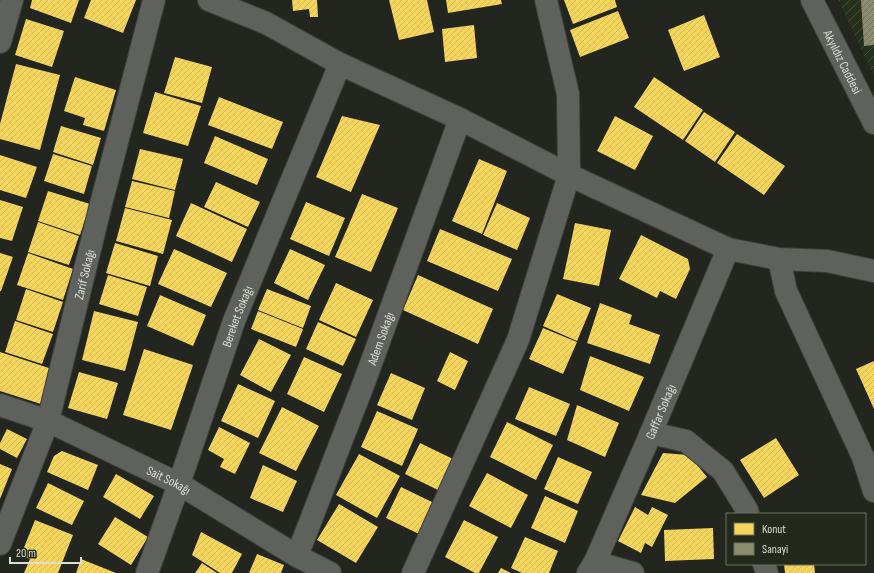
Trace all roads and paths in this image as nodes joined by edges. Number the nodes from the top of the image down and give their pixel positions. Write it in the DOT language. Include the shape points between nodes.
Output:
graph roads {
  1 [pos="12,0"];
  2 [pos="154,0"];
  3 [pos="209,0"];
  4 [pos="546,0"];
  5 [pos="812,0"];
  6 [pos="0,42"];
  7 [pos="340,64"];
  8 [pos="460,119"];
  9 [pos="874,123"];
  10 [pos="569,175"];
  11 [pos="728,249"];
  12 [pos="779,259"];
  13 [pos="874,271"];
  14 [pos="0,405"];
  15 [pos="48,421"];
  16 [pos="651,433"];
  17 [pos="179,484"];
  18 [pos="874,491"];
  19 [pos="748,513"];
  20 [pos="0,544"];
  21 [pos="297,556"];
  22 [pos="592,567"];
  23 [pos="147,573"];
  24 [pos="330,573"];
  25 [pos="413,573"];
  26 [pos="633,573"];
  1 -- 6 [label="street"];
  2 -- 15 [label="street, Zarif Sokağı"];
  3 -- 7 [label="street" via="266,23"];
  4 -- 10 [label="street" via="568,94"];
  5 -- 9 [label="street, Akyıldız Caddesi"];
  7 -- 8 [label="street"];
  7 -- 17 [label="street, Bereket Sokağı" via="234,322"];
  8 -- 10 [label="street"];
  8 -- 21 [label="street, Adem Sokağı" via="368,372"];
  10 -- 11 [label="street"];
  10 -- 25 [label="street" via="518,340"];
  11 -- 12 [label="street"];
  11 -- 16 [label="street, Gaffar Sokağı"];
  12 -- 13 [label="street" via="827,261"];
  12 -- 18 [label="street" via="786,292 863,457"];
  14 -- 15 [label="street, Sait Sokağı"];
  15 -- 17 [label="street, Sait Sokağı"];
  15 -- 20 [label="street, Zarif Sokağı"];
  16 -- 19 [label="street" via="686,441 723,471"];
  16 -- 22 [label="street, Gaffar Sokağı"];
  17 -- 21 [label="street, Sait Sokağı"];
  17 -- 23 [label="street, Bereket Sokağı"];
  21 -- 24 [label="street, Sait Sokağı"];
  22 -- 26 [label="street"];
}
